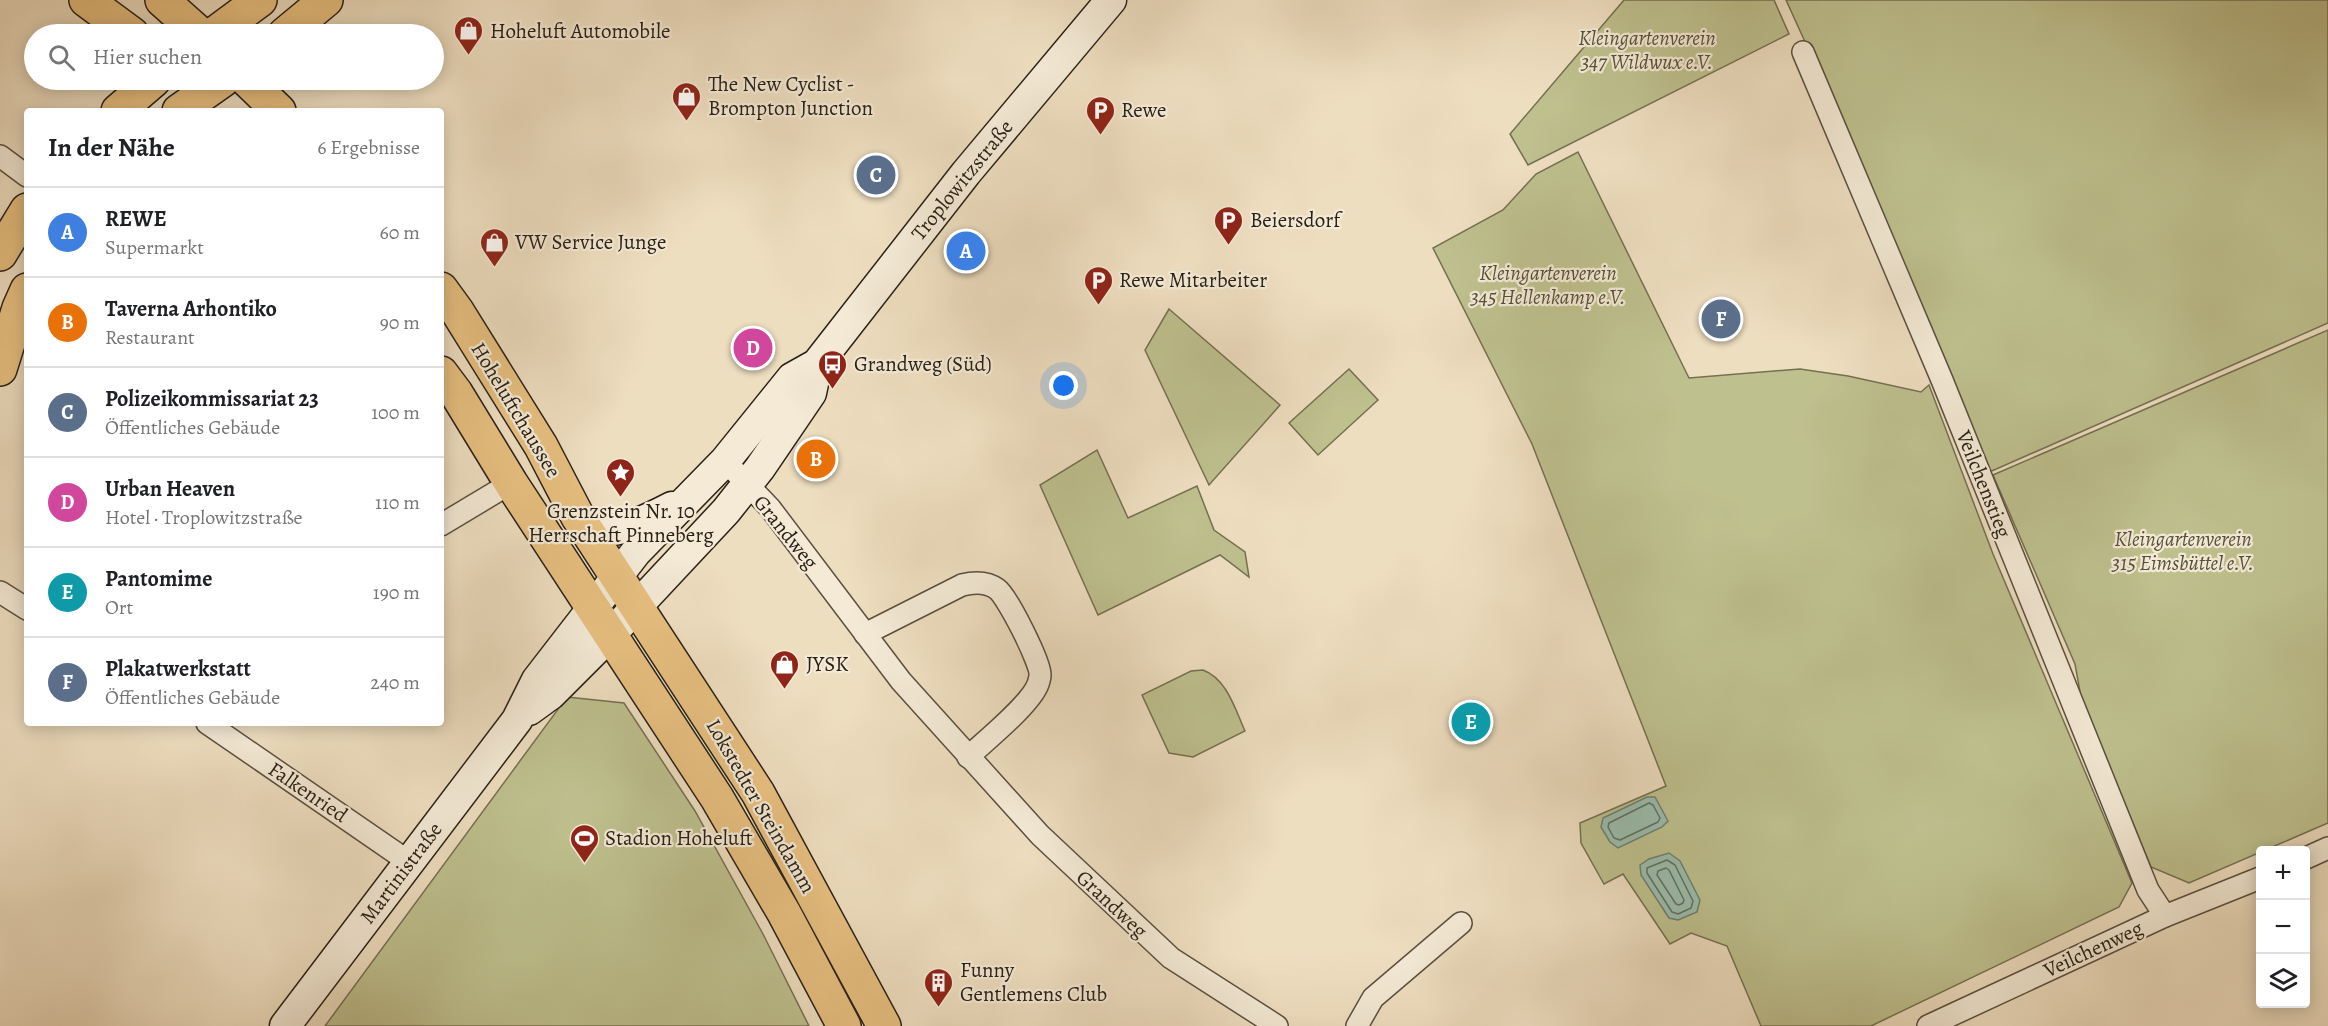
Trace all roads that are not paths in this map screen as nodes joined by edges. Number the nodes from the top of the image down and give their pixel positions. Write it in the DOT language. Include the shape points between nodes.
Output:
graph roads {
  1 [pos="86,0"];
  2 [pos="162,0"];
  3 [pos="260,0"];
  4 [pos="326,0"];
  5 [pos="1111,0"];
  6 [pos="118,24"];
  7 [pos="189,24"];
  8 [pos="228,24"];
  9 [pos="297,24"];
  10 [pos="1803,52"];
  11 [pos="142,90"];
  12 [pos="257,90"];
  13 [pos="121,108"];
  14 [pos="276,108"];
  15 [pos="0,156"];
  16 [pos="24,174"];
  17 [pos="24,215"];
  18 [pos="0,254"];
  19 [pos="444,293"];
  20 [pos="24,297"];
  21 [pos="817,364"];
  22 [pos="0,369"];
  23 [pos="444,377"];
  24 [pos="725,462"];
  25 [pos="511,483"];
  26 [pos="748,484"];
  27 [pos="690,497"];
  28 [pos="444,523"];
  29 [pos="587,530"];
  30 [pos="0,592"];
  31 [pos="614,606"];
  32 [pos="24,607"];
  33 [pos="866,634"];
  34 [pos="211,726"];
  35 [pos="968,757"];
  36 [pos="2328,848"];
  37 [pos="2310,856"];
  38 [pos="409,862"];
  39 [pos="2256,880"];
  40 [pos="2165,916"];
  41 [pos="1461,923"];
  42 [pos="285,1026"];
  43 [pos="844,1026"];
  44 [pos="884,1026"];
  45 [pos="1277,1026"];
  46 [pos="1357,1026"];
  47 [pos="1928,1026"];
  1 -- 6 [label="main road"];
  2 -- 7 [label="main road"];
  3 -- 8 [label="main road"];
  4 -- 9 [label="main road"];
  5 -- 21 [label="street, Troplowitzstraße" via="972,166"];
  10 -- 40 [label="street, Veilchenstieg" via="1942,380 2148,890"];
  11 -- 13 [label="main road"];
  12 -- 14 [label="main road"];
  15 -- 16 [label="street"];
  17 -- 18 [label="main road"];
  19 -- 29 [label="main road, Hoheluftchaussee" via="541,446"];
  20 -- 22 [label="main road"];
  21 -- 24 [label="street, Troplowitzstraße" via="792,378"];
  21 -- 26 [label="street, Troplowitzstraße" via="811,393"];
  23 -- 25 [label="main road, Hoheluftchaussee"];
  24 -- 26 [label="street, Grandweg"];
  24 -- 27 [label="street, Troplowitzstraße"];
  24 -- 31 [label="street" via="698,511"];
  25 -- 28 [label="street"];
  25 -- 31 [label="main road, Hoheluftchaussee"];
  26 -- 31 [label="street, Troplowitzstraße" via="708,531"];
  26 -- 33 [label="street, Grandweg"];
  27 -- 29 [label="street" via="650,518 620,528"];
  27 -- 31 [label="street, Troplowitzstraße" via="636,552"];
  29 -- 31 [label="main road, Hoheluftchaussee"];
  30 -- 32 [label="street"];
  31 -- 38 [label="street, Martinistraße" via="551,694 517,720"];
  31 -- 43 [label="main road, Lokstedter Steindamm"];
  31 -- 44 [label="main road, Lokstedter Steindamm" via="758,793"];
  33 -- 35 [label="street, Grandweg" via="901,681"];
  33 -- 35 [label="street" via="962,585 984,583 998,589 1038,663 1040,675 1038,686 1027,700"];
  34 -- 38 [label="street, Falkenried"];
  35 -- 45 [label="street, Grandweg" via="1040,835 1171,958"];
  36 -- 37 [label="street"];
  38 -- 42 [label="street, Martinistraße"];
  39 -- 40 [label="street, Veilchenweg"];
  40 -- 47 [label="street, Veilchenweg"];
  41 -- 46 [label="street" via="1373,998"];
}
